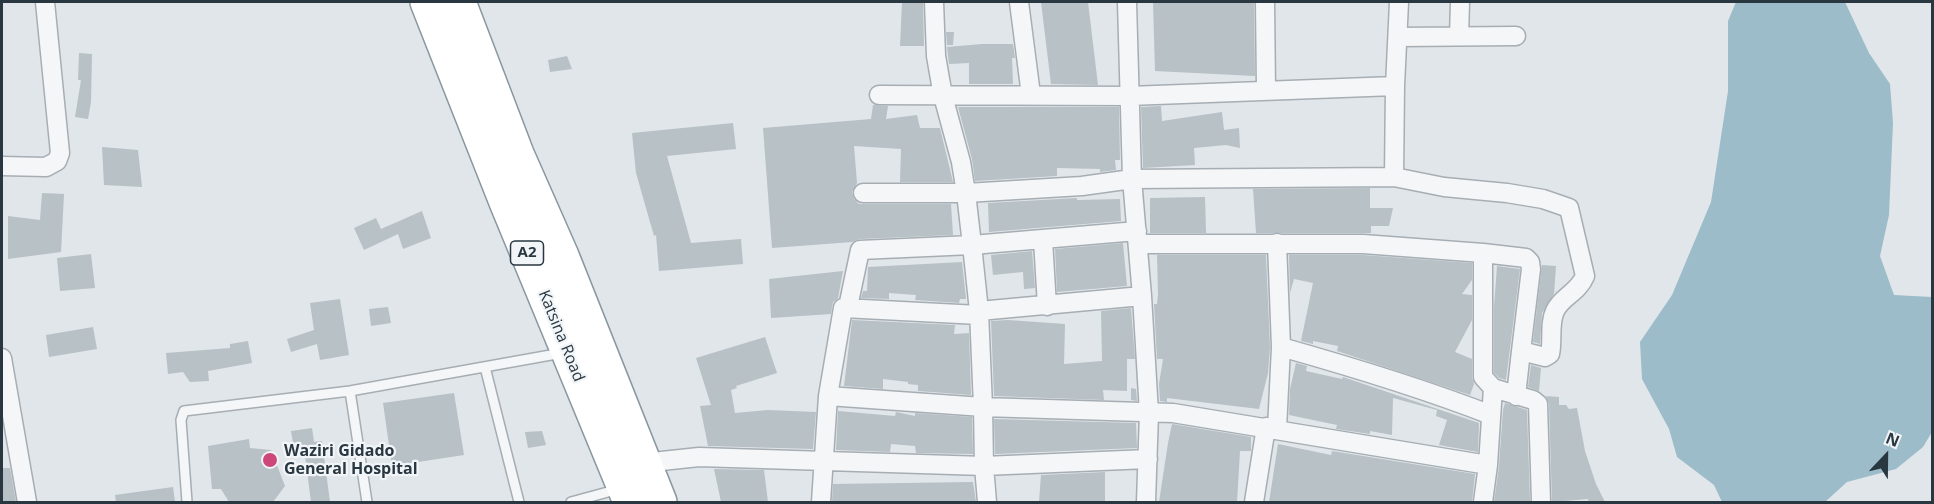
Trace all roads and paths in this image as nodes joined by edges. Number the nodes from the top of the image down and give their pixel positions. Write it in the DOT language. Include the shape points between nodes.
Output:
graph roads {
  1 [pos="45,2"];
  2 [pos="427,2"];
  3 [pos="459,2"];
  4 [pos="934,2"];
  5 [pos="1019,2"];
  6 [pos="1127,2"];
  7 [pos="1265,2"];
  8 [pos="1399,2"];
  9 [pos="1461,2"];
  10 [pos="1459,36"];
  11 [pos="1516,36"];
  12 [pos="1398,37"];
  13 [pos="1395,86"];
  14 [pos="1266,90"];
  15 [pos="879,95"];
  16 [pos="1031,95"];
  17 [pos="943,96"];
  18 [pos="1129,96"];
  19 [pos="2,166"];
  20 [pos="1394,177"];
  21 [pos="1132,179"];
  22 [pos="863,193"];
  23 [pos="966,193"];
  24 [pos="1137,237"];
  25 [pos="1043,240"];
  26 [pos="1277,243"];
  27 [pos="972,245"];
  28 [pos="1483,253"];
  29 [pos="1142,296"];
  30 [pos="1047,306"];
  31 [pos="843,308"];
  32 [pos="979,313"];
  33 [pos="1281,347"];
  34 [pos="1521,351"];
  35 [pos="568,352"];
  36 [pos="2,365"];
  37 [pos="485,367"];
  38 [pos="1492,388"];
  39 [pos="350,391"];
  40 [pos="828,396"];
  41 [pos="1516,396"];
  42 [pos="983,407"];
  43 [pos="1149,413"];
  44 [pos="1491,415"];
  45 [pos="1271,428"];
  46 [pos="9,440"];
  47 [pos="1148,459"];
  48 [pos="825,461"];
  49 [pos="1488,465"];
  50 [pos="984,466"];
  51 [pos="632,484"];
  52 [pos="27,502"];
  53 [pos="188,502"];
  54 [pos="368,502"];
  55 [pos="519,502"];
  56 [pos="571,502"];
  57 [pos="660,502"];
  58 [pos="821,502"];
  59 [pos="987,502"];
  60 [pos="1146,502"];
  61 [pos="1254,502"];
  62 [pos="1483,502"];
  63 [pos="1541,502"];
  1 -- 19 [label="street" via="60,153 57,162 46,167"];
  2 -- 35 [label="highway, Katsina Road / A2"];
  3 -- 51 [label="highway, Katsina Road / A2" via="517,154 562,256"];
  4 -- 17 [label="street" via="936,56"];
  5 -- 16 [label="street"];
  6 -- 18 [label="street"];
  7 -- 14 [label="street"];
  8 -- 12 [label="street"];
  9 -- 10 [label="street"];
  10 -- 11 [label="street"];
  10 -- 12 [label="street"];
  12 -- 13 [label="street"];
  13 -- 14 [label="street"];
  13 -- 20 [label="street"];
  14 -- 18 [label="street"];
  15 -- 17 [label="street"];
  16 -- 17 [label="street"];
  16 -- 18 [label="street"];
  17 -- 23 [label="street"];
  18 -- 21 [label="street"];
  20 -- 21 [label="street"];
  20 -- 34 [label="street" via="1543,199 1569,208 1585,276 1581,286 1553,315 1550,354 1545,357"];
  21 -- 23 [label="street"];
  21 -- 24 [label="street"];
  22 -- 23 [label="street"];
  23 -- 27 [label="street"];
  24 -- 25 [label="street"];
  24 -- 26 [label="street"];
  24 -- 29 [label="street"];
  25 -- 27 [label="street"];
  25 -- 30 [label="street"];
  26 -- 28 [label="street" via="1363,244"];
  26 -- 33 [label="street"];
  27 -- 31 [label="street" via="861,250 848,307"];
  27 -- 32 [label="street"];
  28 -- 34 [label="street" via="1526,258 1530,262"];
  28 -- 38 [label="street" via="1483,377"];
  29 -- 30 [label="street"];
  29 -- 43 [label="street"];
  30 -- 32 [label="street"];
  31 -- 32 [label="street"];
  31 -- 40 [label="street"];
  32 -- 42 [label="street"];
  33 -- 44 [label="street"];
  33 -- 45 [label="street"];
  34 -- 41 [label="street"];
  35 -- 37 [label="lane"];
  35 -- 51 [label="highway, Katsina Road / A2"];
  36 -- 46 [label="street"];
  37 -- 39 [label="lane"];
  37 -- 55 [label="lane"];
  38 -- 41 [label="street"];
  38 -- 44 [label="street"];
  39 -- 53 [label="lane" via="184,411 181,420"];
  39 -- 54 [label="lane"];
  40 -- 42 [label="street"];
  40 -- 48 [label="street"];
  41 -- 63 [label="street" via="1538,404"];
  42 -- 43 [label="street"];
  42 -- 50 [label="street"];
  43 -- 45 [label="street"];
  43 -- 47 [label="street"];
  44 -- 49 [label="street"];
  45 -- 49 [label="street"];
  45 -- 61 [label="street"];
  46 -- 52 [label="street"];
  47 -- 50 [label="street"];
  47 -- 60 [label="street"];
  48 -- 50 [label="street"];
  48 -- 51 [label="street" via="699,457"];
  48 -- 58 [label="street"];
  49 -- 62 [label="street"];
  50 -- 59 [label="street"];
  51 -- 56 [label="lane"];
  51 -- 57 [label="highway, Katsina Road / A2"];
}
